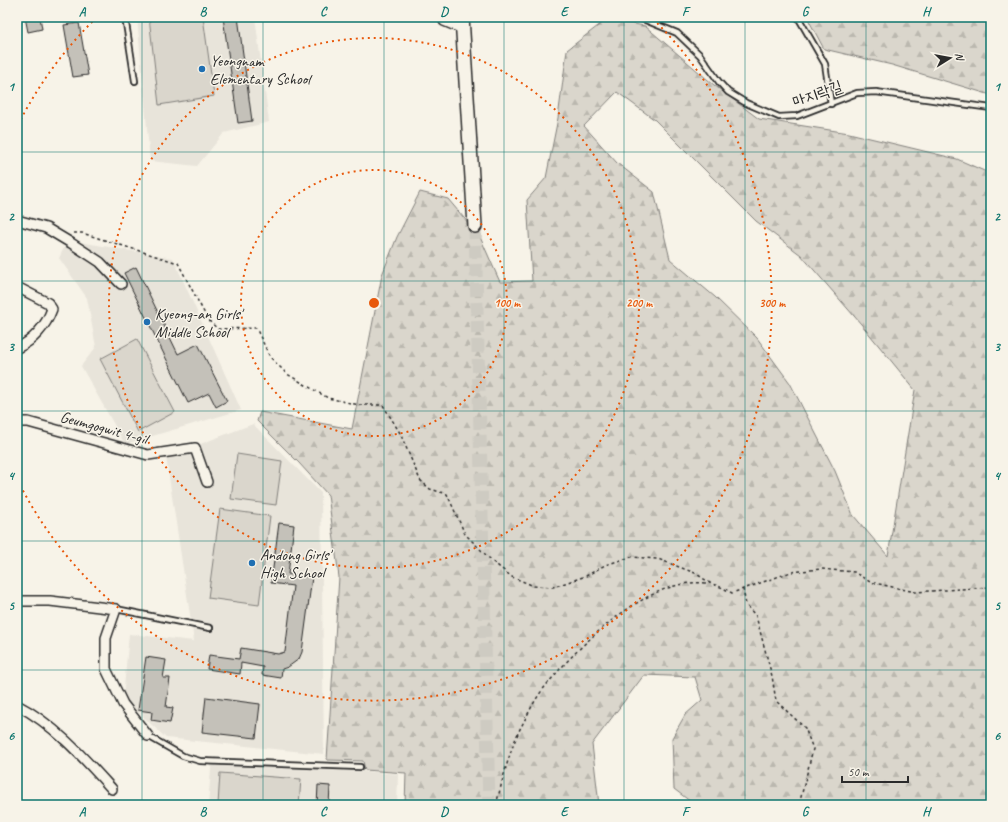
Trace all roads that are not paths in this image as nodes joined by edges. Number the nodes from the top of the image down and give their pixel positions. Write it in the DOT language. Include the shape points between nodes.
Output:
graph roads {
  1 [pos="125,17"];
  2 [pos="443,17"];
  3 [pos="638,17"];
  4 [pos="798,17"];
  5 [pos="463,23"];
  6 [pos="135,81"];
  7 [pos="831,104"];
  8 [pos="991,108"];
  9 [pos="17,220"];
  10 [pos="475,226"];
  11 [pos="121,284"];
  12 [pos="17,287"];
  13 [pos="17,348"];
  14 [pos="17,422"];
  15 [pos="207,482"];
  16 [pos="17,601"];
  17 [pos="116,609"];
  18 [pos="210,628"];
  19 [pos="17,705"];
  20 [pos="148,736"];
  21 [pos="360,767"];
  22 [pos="112,789"];
  1 -- 6 [label="lane"];
  2 -- 5 [label="street" via="444,21"];
  3 -- 7 [label="lane, 마지락길" via="677,33 700,55 728,92 746,103 779,117 797,116"];
  4 -- 7 [label="lane" via="825,64"];
  5 -- 10 [label="street"];
  7 -- 8 [label="lane, 마지락길" via="858,93 876,92"];
  9 -- 11 [label="street" via="46,228 71,243 100,262"];
  12 -- 13 [label="street" via="48,303 52,309 37,334"];
  14 -- 15 [label="street, Geumgogwit 4-gil" via="28,422 148,455 195,448"];
  16 -- 17 [label="street" via="50,601"];
  17 -- 18 [label="lane"];
  17 -- 20 [label="street" via="106,638 106,669 123,704"];
  19 -- 22 [label="street" via="72,746"];
  20 -- 21 [label="lane" via="183,756 200,761"];
}
